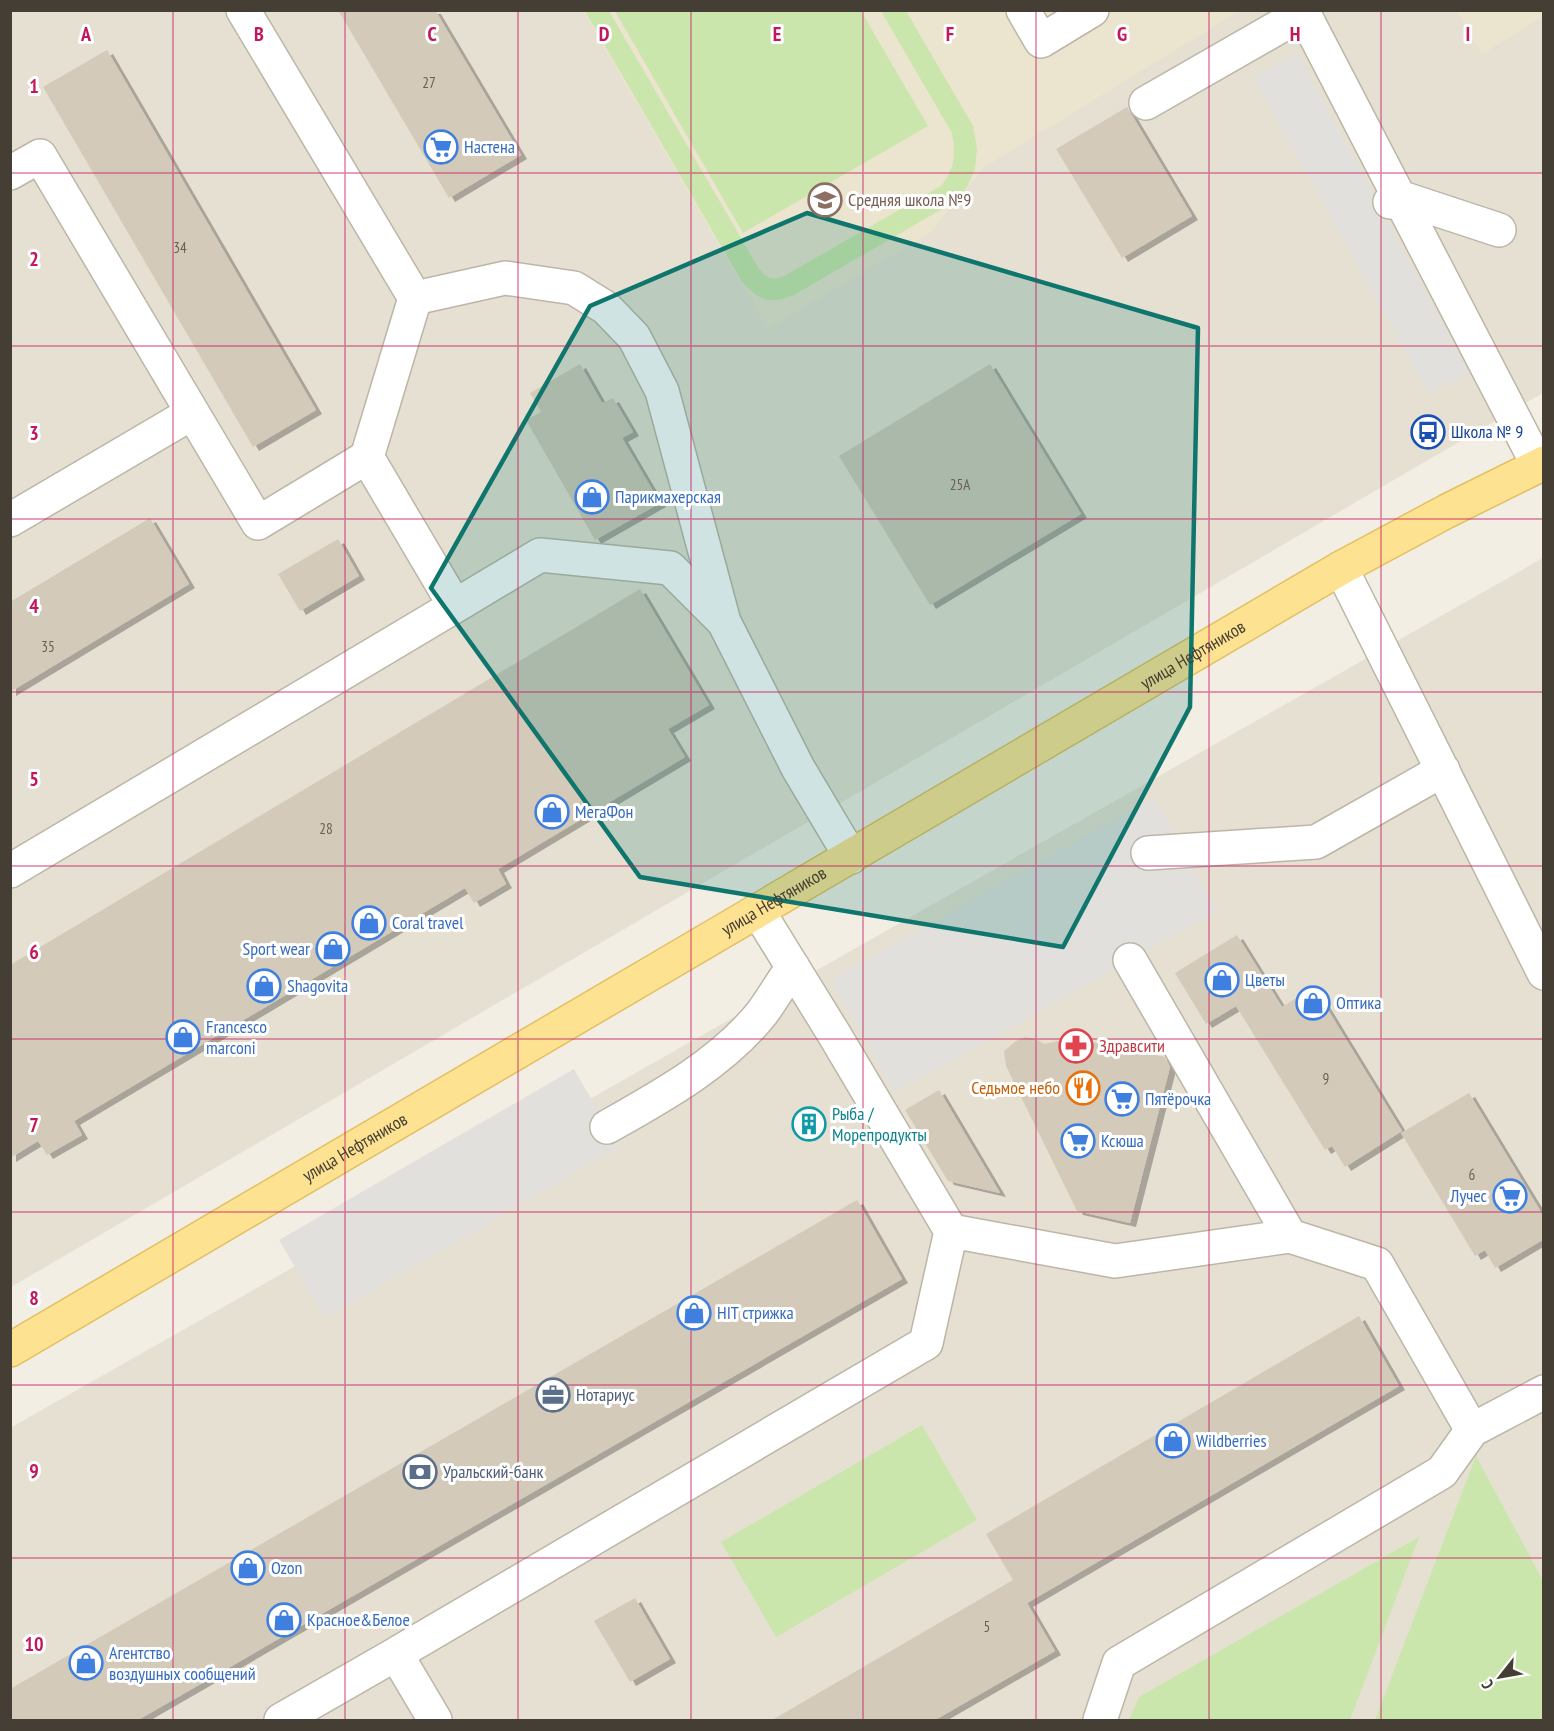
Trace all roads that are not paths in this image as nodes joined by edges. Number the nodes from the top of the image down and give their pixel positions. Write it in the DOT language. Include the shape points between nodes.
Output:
graph roads {
  1 [pos="243,10"];
  2 [pos="1023,10"];
  3 [pos="1092,10"];
  4 [pos="1303,12"];
  5 [pos="1146,103"];
  6 [pos="10,173"];
  7 [pos="1390,203"];
  8 [pos="1499,230"];
  9 [pos="415,298"];
  10 [pos="192,413"];
  11 [pos="367,457"];
  12 [pos="1541,464"];
  13 [pos="10,519"];
  14 [pos="1341,568"];
  15 [pos="455,606"];
  16 [pos="724,622"];
  17 [pos="1443,770"];
  18 [pos="1148,853"];
  19 [pos="851,857"];
  20 [pos="10,871"];
  21 [pos="758,911"];
  22 [pos="1130,960"];
  23 [pos="793,967"];
  24 [pos="1544,973"];
  25 [pos="607,1127"];
  26 [pos="951,1232"];
  27 [pos="1290,1236"];
  28 [pos="10,1350"];
  29 [pos="1544,1392"];
  30 [pos="1472,1430"];
  31 [pos="396,1654"];
  32 [pos="281,1720"];
  33 [pos="435,1720"];
  34 [pos="1100,1720"];
  1 -- 9 [label="lane"];
  2 -- 3 [label="lane" via="1041,41"];
  4 -- 5 [label="lane"];
  4 -- 7 [label="lane"];
  6 -- 10 [label="lane" via="40,156"];
  7 -- 8 [label="lane"];
  7 -- 12 [label="lane"];
  9 -- 11 [label="lane"];
  9 -- 16 [label="lane" via="506,278 574,288 606,308 634,337 662,391"];
  10 -- 11 [label="lane" via="258,523"];
  10 -- 13 [label="lane"];
  11 -- 15 [label="lane"];
  12 -- 14 [label="main road, улица Нефтяников"];
  14 -- 17 [label="lane"];
  14 -- 19 [label="main road, улица Нефтяников"];
  15 -- 16 [label="lane" via="540,555 670,568"];
  15 -- 20 [label="lane"];
  16 -- 19 [label="lane" via="798,768"];
  17 -- 18 [label="lane" via="1316,842"];
  17 -- 24 [label="lane"];
  19 -- 21 [label="main road, улица Нефтяников"];
  21 -- 23 [label="lane"];
  21 -- 28 [label="main road, улица Нефтяников"];
  22 -- 27 [label="lane"];
  23 -- 25 [label="lane" via="761,1014 723,1052 672,1090"];
  23 -- 26 [label="lane" via="844,1028"];
  26 -- 27 [label="lane" via="1114,1261"];
  26 -- 31 [label="lane" via="926,1343"];
  27 -- 30 [label="lane" via="1377,1264"];
  29 -- 30 [label="lane"];
  30 -- 34 [label="lane" via="1442,1472 1119,1663"];
  31 -- 32 [label="lane"];
  31 -- 33 [label="lane"];
}
